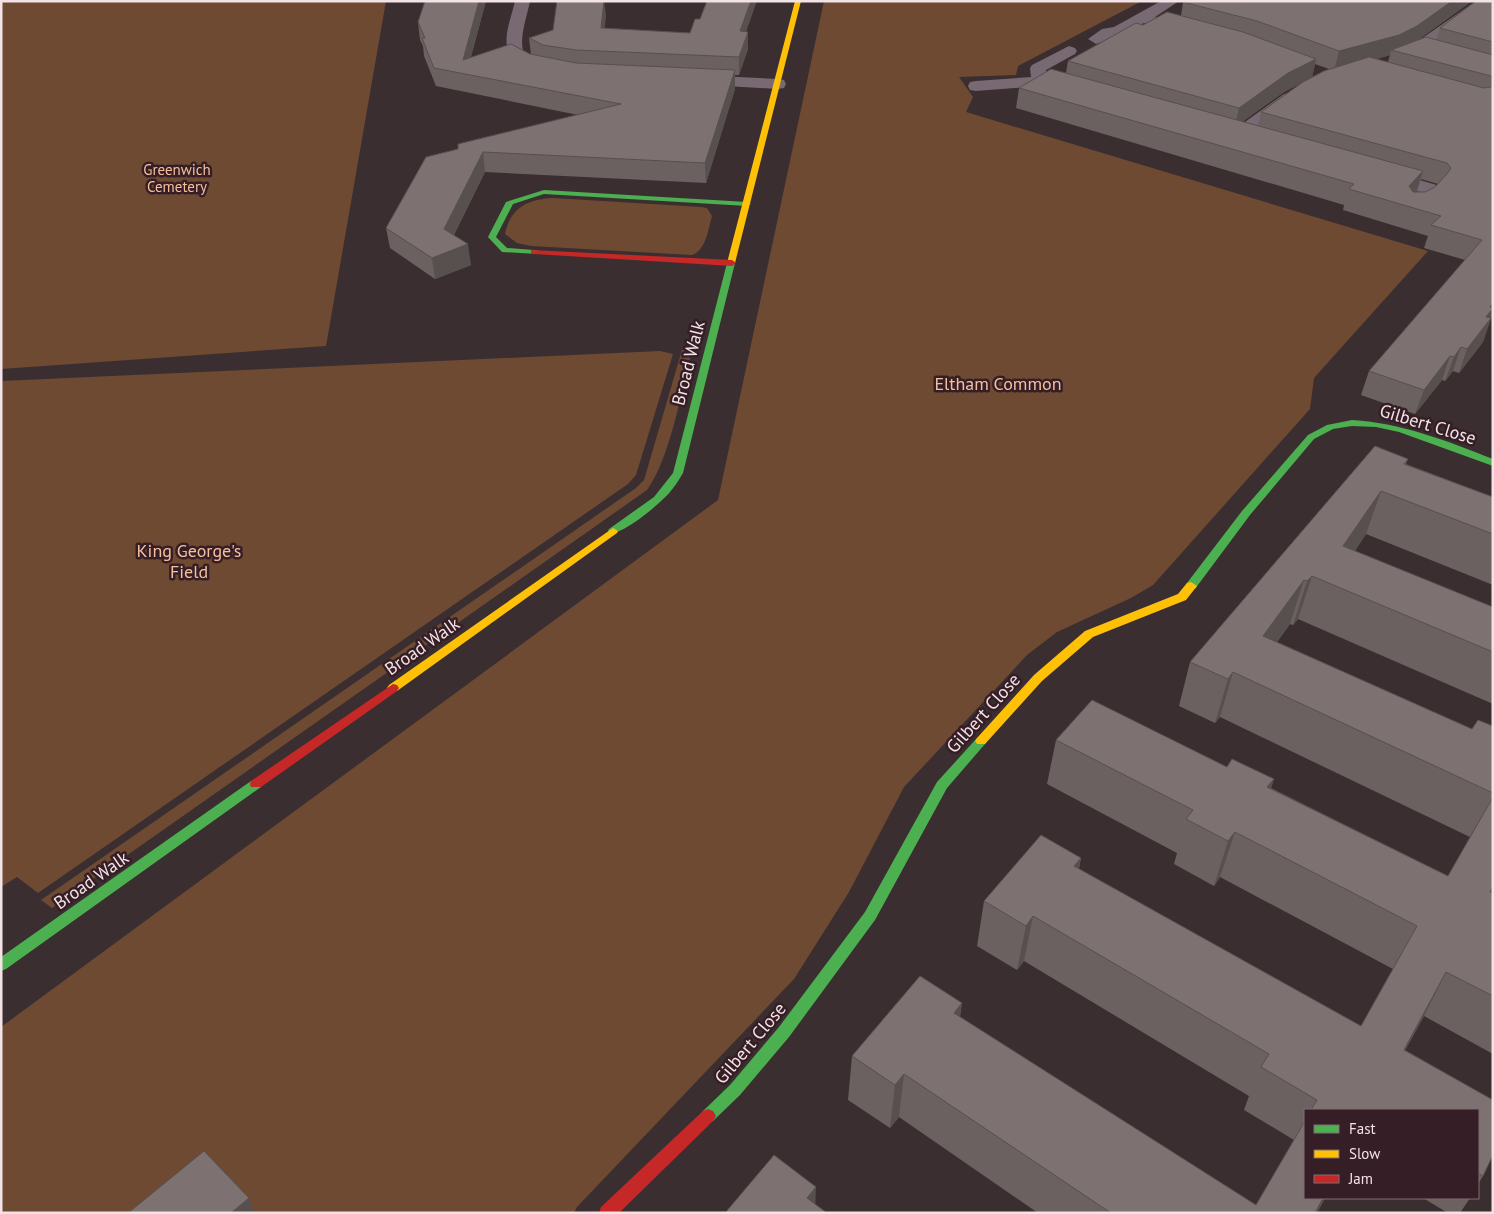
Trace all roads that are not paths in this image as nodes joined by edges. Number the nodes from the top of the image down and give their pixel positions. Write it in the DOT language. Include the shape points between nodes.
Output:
graph roads {
  1 [pos="522,1"];
  2 [pos="798,1"];
  3 [pos="1172,1"];
  4 [pos="1486,1"];
  5 [pos="1142,18"];
  6 [pos="1199,33"];
  7 [pos="1096,39"];
  8 [pos="1418,50"];
  9 [pos="1069,51"];
  10 [pos="1437,55"];
  11 [pos="1382,64"];
  12 [pos="559,73"];
  13 [pos="680,80"];
  14 [pos="1044,82"];
  15 [pos="778,84"];
  16 [pos="976,86"];
  17 [pos="1305,89"];
  18 [pos="1090,94"];
  19 [pos="1219,130"];
  20 [pos="1237,136"];
  21 [pos="1256,141"];
  22 [pos="1368,172"];
  23 [pos="1447,176"];
  24 [pos="1433,190"];
  25 [pos="747,204"];
  26 [pos="1414,208"];
  27 [pos="732,264"];
  28 [pos="1493,463"];
  29 [pos="1,965"];
  30 [pos="606,1213"];
  1 -- 12 [label="street" via="513,45 518,57 532,66"];
  2 -- 15 [label="street, Broad Walk"];
  3 -- 5 [label="street"];
  4 -- 8 [label="street"];
  5 -- 6 [label="street"];
  5 -- 7 [label="street"];
  8 -- 10 [label="street"];
  8 -- 11 [label="street"];
  9 -- 14 [label="street" via="1038,68 1038,75"];
  13 -- 15 [label="street"];
  14 -- 16 [label="street"];
  14 -- 18 [label="street"];
  15 -- 25 [label="street, Broad Walk"];
  17 -- 20 [label="street"];
  19 -- 20 [label="street"];
  20 -- 21 [label="street"];
  22 -- 24 [label="street"];
  23 -- 24 [label="street"];
  24 -- 26 [label="street"];
  25 -- 27 [label="street, Broad Walk"];
  25 -- 27 [label="street" via="544,192 510,202 492,237 505,250"];
  27 -- 29 [label="street, Broad Walk" via="678,473 670,488 636,516"];
  28 -- 30 [label="street, Gilbert Close" via="1387,426 1342,423 1324,427 1311,437 1246,513 1182,597 1089,634 1038,678 942,785 870,916 784,1032 736,1090"];
}
